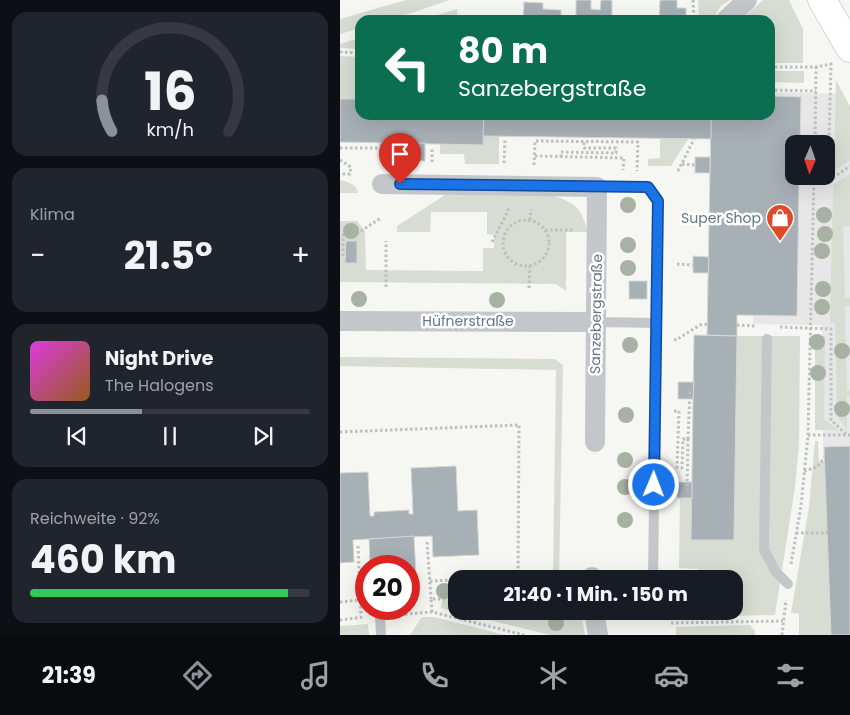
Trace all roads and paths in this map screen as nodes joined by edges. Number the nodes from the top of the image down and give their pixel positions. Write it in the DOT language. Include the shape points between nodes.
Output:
graph roads {
  1 [pos="694,0"];
  2 [pos="747,0"];
  3 [pos="822,0"];
  4 [pos="694,15"];
  5 [pos="731,15"];
  6 [pos="850,48"];
  7 [pos="340,52"];
  8 [pos="355,53"];
  9 [pos="775,67"];
  10 [pos="816,67"];
  11 [pos="775,90"];
  12 [pos="816,91"];
  13 [pos="815,135"];
  14 [pos="829,135"];
  15 [pos="504,139"];
  16 [pos="694,139"];
  17 [pos="584,142"];
  18 [pos="340,148"];
  19 [pos="380,148"];
  20 [pos="432,149"];
  21 [pos="561,157"];
  22 [pos="340,160"];
  23 [pos="682,164"];
  24 [pos="695,165"];
  25 [pos="850,166"];
  26 [pos="432,168"];
  27 [pos="623,170"];
  28 [pos="637,171"];
  29 [pos="678,171"];
  30 [pos="340,174"];
  31 [pos="835,176"];
  32 [pos="506,177"];
  33 [pos="382,184"];
  34 [pos="814,185"];
  35 [pos="597,187"];
  36 [pos="381,218"];
  37 [pos="545,230"];
  38 [pos="597,230"];
  39 [pos="386,241"];
  40 [pos="492,242"];
  41 [pos="343,256"];
  42 [pos="677,264"];
  43 [pos="693,265"];
  44 [pos="530,266"];
  45 [pos="386,287"];
  46 [pos="529,288"];
  47 [pos="340,321"];
  48 [pos="596,322"];
  49 [pos="657,324"];
  50 [pos="708,324"];
  51 [pos="737,326"];
  52 [pos="765,326"];
  53 [pos="774,327"];
  54 [pos="811,328"];
  55 [pos="767,339"];
  56 [pos="690,390"];
  57 [pos="674,411"];
  58 [pos="340,432"];
  59 [pos="808,435"];
  60 [pos="849,435"];
  61 [pos="688,439"];
  62 [pos="594,442"];
  63 [pos="825,457"];
  64 [pos="804,471"];
  65 [pos="687,490"];
  66 [pos="796,533"];
  67 [pos="828,533"];
  68 [pos="427,542"];
  69 [pos="358,546"];
  70 [pos="358,555"];
  71 [pos="518,570"];
  72 [pos="653,570"];
  73 [pos="448,580"];
  74 [pos="430,581"];
  75 [pos="788,584"];
  76 [pos="431,599"];
  77 [pos="448,599"];
  78 [pos="355,600"];
  79 [pos="340,602"];
  80 [pos="432,612"];
  81 [pos="420,613"];
  82 [pos="355,618"];
  83 [pos="340,620"];
  84 [pos="380,620"];
  85 [pos="596,620"];
  86 [pos="671,623"];
  87 [pos="381,635"];
  88 [pos="524,635"];
  89 [pos="598,635"];
  90 [pos="782,635"];
  1 -- 4 [label="path"];
  2 -- 5 [label="street"];
  3 -- 6 [label="street"];
  7 -- 8 [label="path"];
  9 -- 10 [label="path"];
  10 -- 12 [label="path"];
  10 -- 14 [label="path" via="831,64"];
  11 -- 12 [label="path"];
  12 -- 13 [label="path"];
  15 -- 32 [label="path"];
  16 -- 23 [label="path"];
  17 -- 21 [label="path" via="535,141 535,156"];
  17 -- 21 [label="path" via="584,148 616,148 616,153 561,152"];
  17 -- 28 [label="path" via="638,142"];
  18 -- 19 [label="path"];
  20 -- 26 [label="path"];
  21 -- 27 [label="path" via="624,158"];
  22 -- 30 [label="path" via="351,167 350,174"];
  23 -- 24 [label="path"];
  23 -- 29 [label="path"];
  25 -- 31 [label="path"];
  32 -- 33 [label="street"];
  32 -- 35 [label="street"];
  32 -- 40 [label="path" via="508,211"];
  34 -- 54 [label="path"];
  35 -- 38 [label="street, Sanzebergstraße"];
  35 -- 49 [label="lane" via="648,187 658,201"];
  36 -- 41 [label="path" via="355,235 344,235"];
  37 -- 38 [label="path"];
  37 -- 44 [label="path" via="549,238 546,256"];
  37 -- 44 [label="path" via="530,220 513,224 507,231 504,248 508,256 522,266"];
  38 -- 48 [label="street, Sanzebergstraße"];
  39 -- 45 [label="path"];
  42 -- 43 [label="path"];
  44 -- 46 [label="path"];
  47 -- 48 [label="street, Hüfnerstraße"];
  48 -- 49 [label="lane"];
  48 -- 62 [label="street, Sanzebergstraße"];
  49 -- 50 [label="path" via="676,340 700,324"];
  49 -- 72 [label="lane"];
  51 -- 52 [label="path"];
  53 -- 54 [label="path"];
  54 -- 59 [label="path"];
  54 -- 60 [label="path" via="831,329 831,420"];
  55 -- 75 [label="lane" via="764,550 776,572"];
  56 -- 61 [label="path"];
  57 -- 61 [label="path" via="679,411 677,467 682,468 683,439"];
  58 -- 71 [label="path" via="519,425"];
  59 -- 60 [label="path"];
  59 -- 64 [label="path"];
  61 -- 65 [label="path"];
  63 -- 64 [label="path" via="817,467"];
  64 -- 66 [label="path"];
  66 -- 67 [label="path"];
  66 -- 75 [label="path"];
  68 -- 74 [label="path"];
  69 -- 70 [label="path"];
  73 -- 74 [label="path"];
  74 -- 76 [label="path"];
  76 -- 77 [label="path"];
  76 -- 80 [label="path"];
  78 -- 79 [label="path"];
  80 -- 81 [label="path"];
  80 -- 88 [label="path"];
  82 -- 83 [label="path"];
  84 -- 87 [label="lane"];
  85 -- 89 [label="street"];
  86 -- 90 [label="path" via="783,620"];
}
